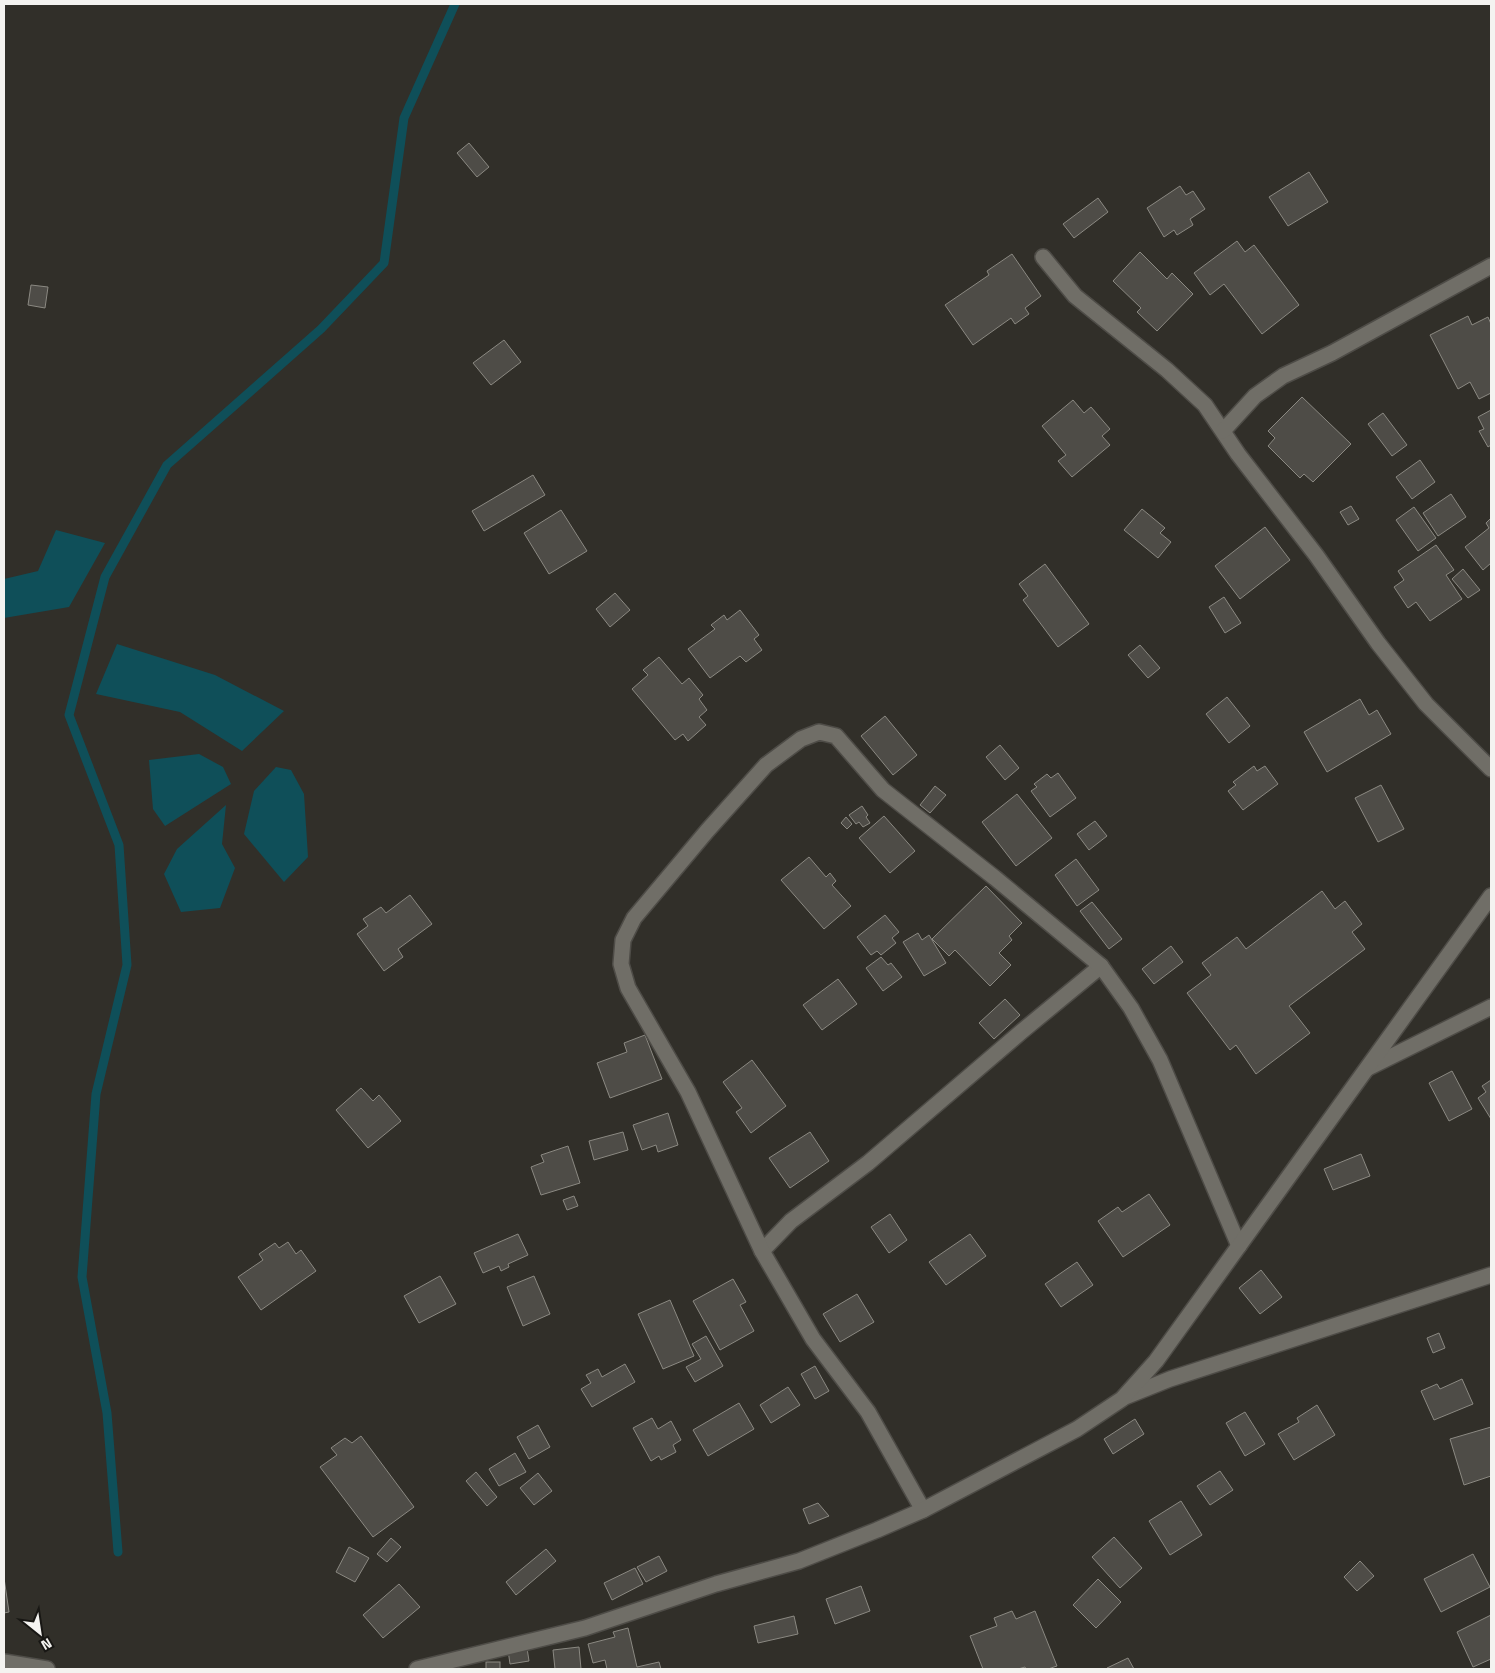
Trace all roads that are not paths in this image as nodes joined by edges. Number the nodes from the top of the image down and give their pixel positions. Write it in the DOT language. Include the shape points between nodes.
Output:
graph roads {
  1 [pos="1043,257"];
  2 [pos="1491,266"];
  3 [pos="1223,432"];
  4 [pos="1491,769"];
  5 [pos="1491,896"];
  6 [pos="1101,966"];
  7 [pos="1491,1007"];
  8 [pos="1365,1070"];
  9 [pos="1239,1246"];
  10 [pos="762,1251"];
  11 [pos="1491,1275"];
  12 [pos="1122,1399"];
  13 [pos="923,1510"];
  14 [pos="4,1662"];
  15 [pos="47,1669"];
  16 [pos="417,1669"];
  1 -- 3 [label="street" via="1076,296 1167,370 1205,406"];
  2 -- 3 [label="street" via="1332,353 1283,376 1255,396"];
  3 -- 4 [label="street" via="1420,697"];
  5 -- 8 [label="street"];
  6 -- 9 [label="street" via="1131,1008 1160,1060"];
  6 -- 10 [label="street" via="868,1163 791,1221"];
  6 -- 10 [label="street" via="883,790 836,736 819,732 801,739 766,765 634,918 623,940 621,964 628,988 688,1092"];
  7 -- 8 [label="street"];
  8 -- 9 [label="street"];
  9 -- 12 [label="street" via="1156,1361"];
  10 -- 13 [label="street" via="813,1339 868,1412"];
  11 -- 12 [label="street" via="1170,1379"];
  12 -- 13 [label="street" via="1077,1429"];
  13 -- 16 [label="street" via="799,1561 687,1593 585,1628"];
  14 -- 15 [label="street"];
}
